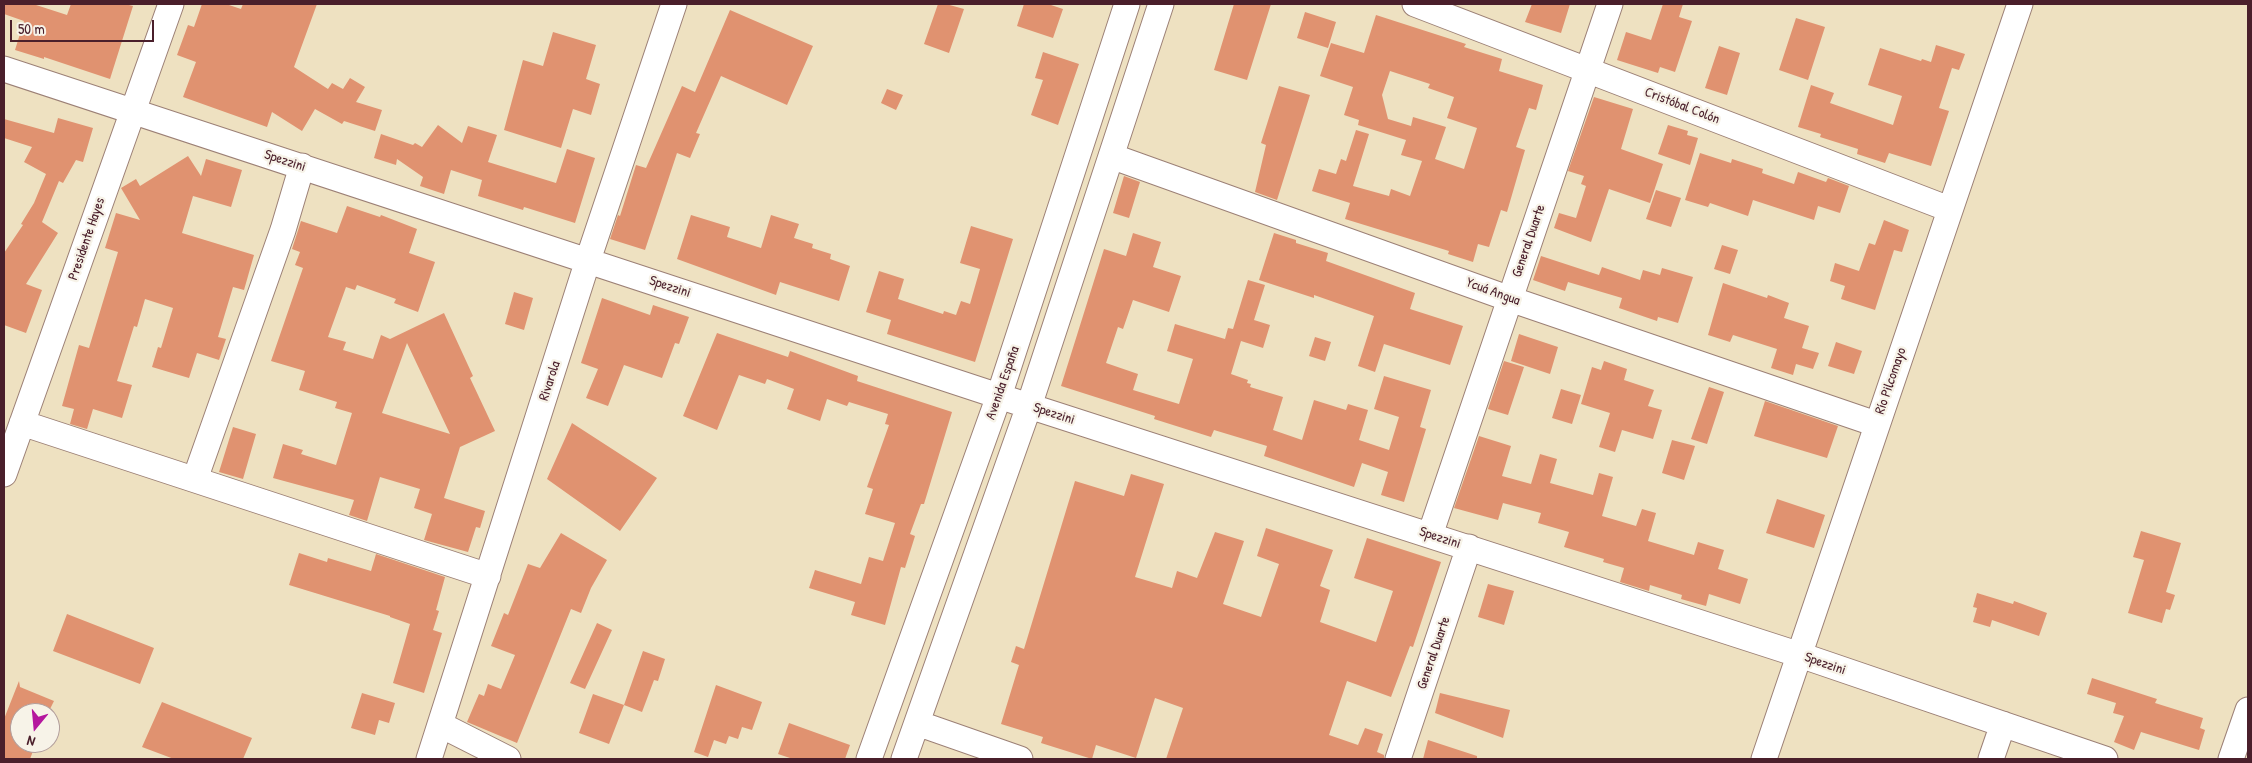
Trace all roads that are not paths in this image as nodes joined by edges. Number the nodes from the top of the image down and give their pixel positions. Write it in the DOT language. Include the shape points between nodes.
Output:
graph roads {
  1 [pos="172,4"];
  2 [pos="1127,4"];
  3 [pos="1161,4"];
  4 [pos="1414,4"];
  5 [pos="1610,4"];
  6 [pos="2020,4"];
  7 [pos="667,6"];
  8 [pos="4,70"];
  9 [pos="1588,70"];
  10 [pos="132,111"];
  11 [pos="1111,156"];
  12 [pos="302,166"];
  13 [pos="1949,209"];
  14 [pos="588,260"];
  15 [pos="1510,299"];
  16 [pos="999,396"];
  17 [pos="1028,406"];
  18 [pos="22,423"];
  19 [pos="1876,424"];
  20 [pos="4,474"];
  21 [pos="195,479"];
  22 [pos="1430,535"];
  23 [pos="1469,547"];
  24 [pos="488,576"];
  25 [pos="1800,655"];
  26 [pos="2248,710"];
  27 [pos="917,723"];
  28 [pos="2003,724"];
  29 [pos="441,725"];
  30 [pos="429,759"];
  31 [pos="508,759"];
  32 [pos="869,759"];
  33 [pos="904,759"];
  34 [pos="1020,759"];
  35 [pos="1398,759"];
  36 [pos="1764,759"];
  37 [pos="1991,759"];
  38 [pos="2105,759"];
  39 [pos="2231,759"];
  1 -- 10 [label="street, Presidente Hayes"];
  2 -- 16 [label="street, Avenida España"];
  3 -- 11 [label="street"];
  4 -- 9 [label="street, Cristóbal Colón"];
  5 -- 9 [label="street, General Duarte"];
  6 -- 13 [label="street, Río Pilcomayo"];
  7 -- 14 [label="street, Rivarola"];
  8 -- 10 [label="street, Spezzini"];
  9 -- 13 [label="street, Cristóbal Colón"];
  9 -- 15 [label="street, General Duarte"];
  10 -- 12 [label="street, Spezzini"];
  10 -- 18 [label="street, Presidente Hayes"];
  11 -- 15 [label="street, Ycuá Angua"];
  11 -- 17 [label="street"];
  12 -- 14 [label="street, Spezzini"];
  12 -- 21 [label="street" via="277,248"];
  13 -- 19 [label="street, Río Pilcomayo"];
  14 -- 16 [label="street, Spezzini"];
  14 -- 24 [label="street, Rivarola"];
  15 -- 19 [label="street, Ycuá Angua"];
  15 -- 22 [label="street, General Duarte"];
  16 -- 17 [label="street, Spezzini"];
  16 -- 32 [label="street, Avenida España"];
  17 -- 22 [label="street, Spezzini"];
  17 -- 27 [label="street"];
  18 -- 20 [label="street, Presidente Hayes"];
  18 -- 21 [label="street"];
  19 -- 25 [label="street, Río Pilcomayo"];
  21 -- 24 [label="street"];
  22 -- 23 [label="street, Spezzini"];
  23 -- 25 [label="street, Spezzini"];
  23 -- 35 [label="street, General Duarte"];
  24 -- 29 [label="street, Rivarola"];
  25 -- 28 [label="street, Spezzini"];
  25 -- 36 [label="street, Río Pilcomayo"];
  26 -- 39 [label="street"];
  27 -- 33 [label="street"];
  27 -- 34 [label="street"];
  28 -- 37 [label="street"];
  28 -- 38 [label="street, Spezzini"];
  29 -- 30 [label="street, Rivarola"];
  29 -- 31 [label="street"];
}
